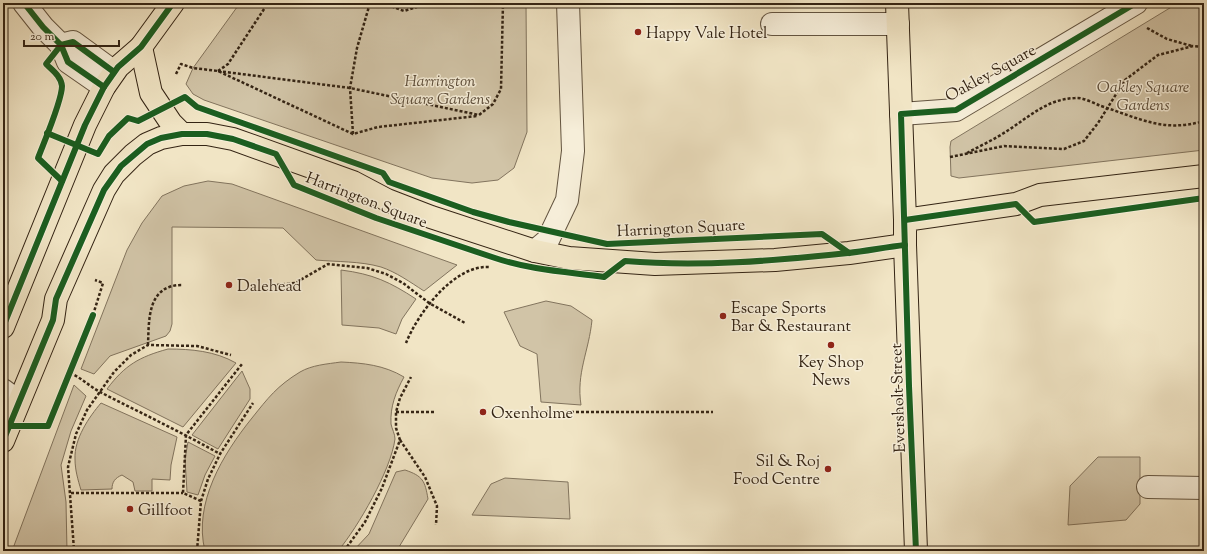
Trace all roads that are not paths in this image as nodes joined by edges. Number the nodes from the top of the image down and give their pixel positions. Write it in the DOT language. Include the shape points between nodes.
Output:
graph roads {
  1 [pos="24,3"];
  2 [pos="174,3"];
  3 [pos="568,3"];
  4 [pos="1133,5"];
  5 [pos="898,13"];
  6 [pos="772,24"];
  7 [pos="141,47"];
  8 [pos="109,79"];
  9 [pos="901,114"];
  10 [pos="182,134"];
  11 [pos="1204,176"];
  12 [pos="905,220"];
  13 [pos="905,244"];
  14 [pos="535,251"];
  15 [pos="3,327"];
  16 [pos="11,396"];
  17 [pos="3,441"];
  18 [pos="1148,487"];
  19 [pos="1204,488"];
  20 [pos="916,551"];
  1 -- 8 [label="street" via="61,45 68,62"];
  2 -- 7 [label="main road"];
  3 -- 14 [label="street" via="572,151 567,200 548,240"];
  4 -- 9 [label="street, Oakley Square" via="956,110"];
  5 -- 6 [label="street"];
  5 -- 9 [label="main road"];
  7 -- 8 [label="main road"];
  7 -- 10 [label="main road" via="151,93 171,123"];
  8 -- 15 [label="main road" via="82,132"];
  9 -- 12 [label="main road"];
  10 -- 14 [label="main road, Harrington Square" via="207,134 233,139 353,182 387,200 431,217"];
  10 -- 16 [label="main road, Harrington Square" via="147,144 114,174 104,190 56,299 53,320"];
  11 -- 12 [label="main road" via="1040,195 1016,204"];
  12 -- 13 [label="main road"];
  13 -- 14 [label="main road, Harrington Square" via="849,253 775,260 655,264 569,258"];
  13 -- 20 [label="main road, Eversholt Street"];
  16 -- 17 [label="main road, Harrington Square"];
  18 -- 19 [label="street"];
}
